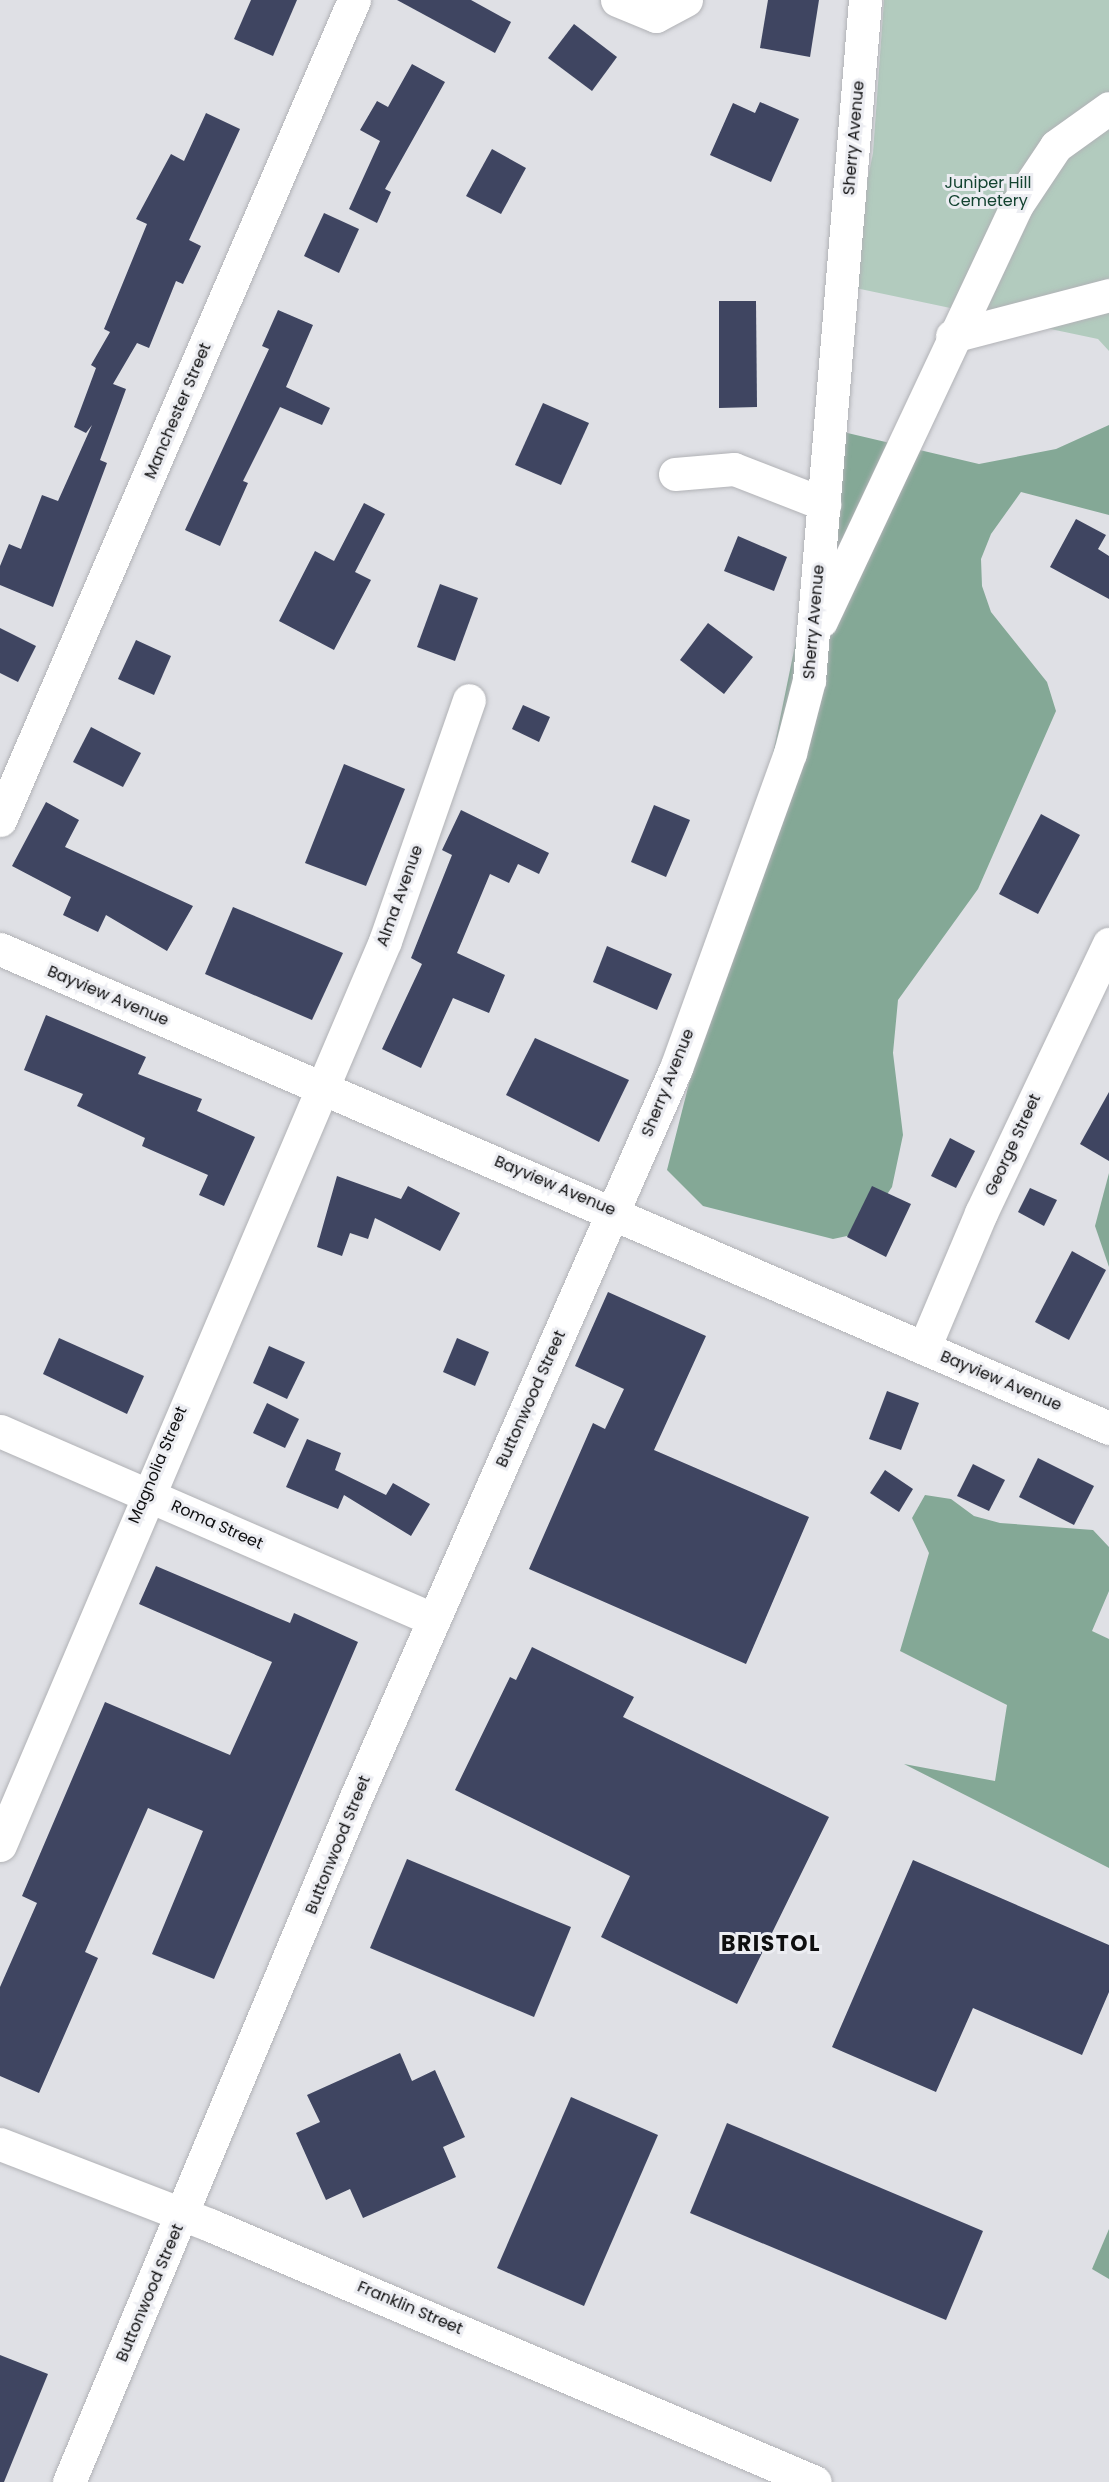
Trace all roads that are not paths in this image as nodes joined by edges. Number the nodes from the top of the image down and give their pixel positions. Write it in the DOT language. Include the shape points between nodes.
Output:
graph roads {
  1 [pos="354,0"];
  2 [pos="617,0"];
  3 [pos="686,0"];
  4 [pos="865,0"];
  5 [pos="1109,108"];
  6 [pos="1109,295"];
  7 [pos="952,336"];
  8 [pos="675,474"];
  9 [pos="824,504"];
  10 [pos="812,641"];
  11 [pos="469,700"];
  12 [pos="0,820"];
  13 [pos="1109,944"];
  14 [pos="0,949"];
  15 [pos="322,1089"];
  16 [pos="614,1210"];
  17 [pos="924,1348"];
  18 [pos="1109,1428"];
  19 [pos="0,1431"];
  20 [pos="146,1493"];
  21 [pos="434,1620"];
  22 [pos="0,1845"];
  23 [pos="0,2144"];
  24 [pos="184,2216"];
  25 [pos="69,2482"];
  26 [pos="815,2482"];
  1 -- 12 [label="street, Manchester Street"];
  2 -- 3 [label="street" via="656,16"];
  4 -- 9 [label="street, Sherry Avenue"];
  5 -- 7 [label="street" via="1056,146 1032,180"];
  6 -- 7 [label="street"];
  7 -- 10 [label="street"];
  8 -- 9 [label="street" via="734,469"];
  9 -- 10 [label="street, Sherry Avenue"];
  10 -- 16 [label="street, Sherry Avenue" via="807,698 790,753 676,1068"];
  11 -- 15 [label="street, Alma Avenue" via="385,941"];
  13 -- 17 [label="street, George Street" via="981,1213"];
  14 -- 15 [label="street, Bayview Avenue"];
  15 -- 16 [label="street, Bayview Avenue"];
  15 -- 20 [label="street, Magnolia Street"];
  16 -- 17 [label="street, Bayview Avenue"];
  16 -- 21 [label="street, Buttonwood Street"];
  17 -- 18 [label="street, Bayview Avenue"];
  19 -- 20 [label="street, Roma Street"];
  20 -- 21 [label="street, Roma Street"];
  20 -- 22 [label="street, Magnolia Street"];
  21 -- 24 [label="street, Buttonwood Street"];
  23 -- 24 [label="street, Franklin Street"];
  24 -- 25 [label="street, Buttonwood Street"];
  24 -- 26 [label="street, Franklin Street"];
}
